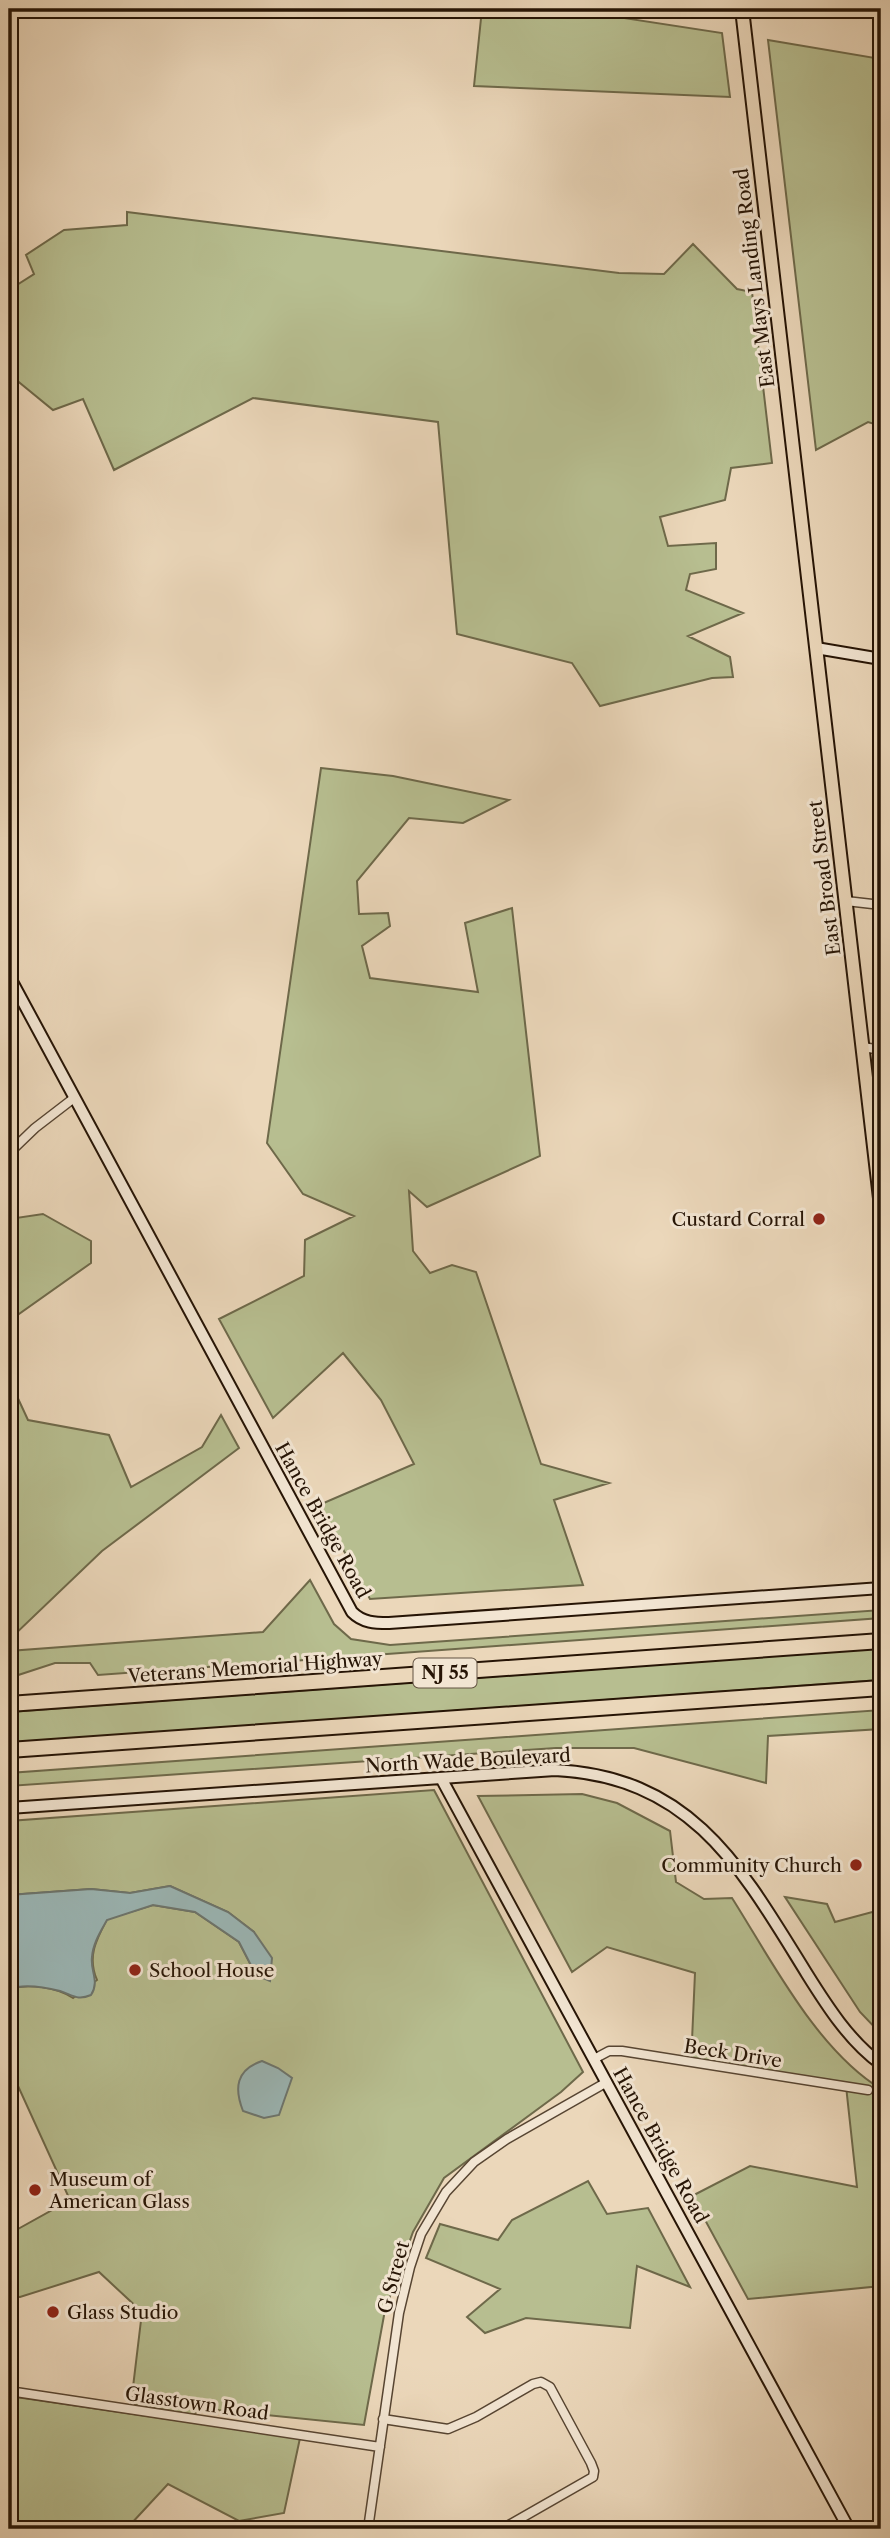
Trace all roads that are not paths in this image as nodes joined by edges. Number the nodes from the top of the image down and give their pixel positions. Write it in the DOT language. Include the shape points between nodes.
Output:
graph roads {
  1 [pos="742,9"];
  2 [pos="804,544"];
  3 [pos="816,648"];
  4 [pos="881,659"];
  5 [pos="846,901"];
  6 [pos="881,905"];
  7 [pos="9,976"];
  8 [pos="863,1047"];
  9 [pos="881,1050"];
  10 [pos="74,1098"];
  11 [pos="9,1153"];
  12 [pos="881,1207"];
  13 [pos="881,1587"];
  14 [pos="881,1641"];
  15 [pos="881,1688"];
  16 [pos="9,1704"];
  17 [pos="9,1751"];
  18 [pos="441,1778"];
  19 [pos="9,1808"];
  20 [pos="594,2059"];
  21 [pos="881,2064"];
  22 [pos="607,2082"];
  23 [pos="868,2090"];
  24 [pos="9,2391"];
  25 [pos="383,2419"];
  26 [pos="380,2447"];
  27 [pos="371,2529"];
  28 [pos="502,2529"];
  29 [pos="849,2529"];
  1 -- 2 [label="main road, East Mays Landing Road"];
  2 -- 3 [label="main road, East Broad Street"];
  3 -- 4 [label="street"];
  3 -- 5 [label="main road, East Broad Street"];
  5 -- 6 [label="street"];
  5 -- 8 [label="main road, East Broad Street"];
  7 -- 10 [label="street, Hance Bridge Road"];
  8 -- 9 [label="street"];
  8 -- 12 [label="main road, East Broad Street"];
  10 -- 11 [label="street"];
  10 -- 13 [label="street, Hance Bridge Road" via="358,1619 389,1623"];
  14 -- 16 [label="highway, Veterans Memorial Highway / NJ 55"];
  15 -- 17 [label="highway"];
  18 -- 19 [label="street, North Wade Boulevard"];
  18 -- 20 [label="street, Hance Bridge Road"];
  18 -- 21 [label="street, North Wade Boulevard" via="575,1771 625,1782 669,1802 726,1851 835,2017"];
  20 -- 22 [label="street, Hance Bridge Road"];
  20 -- 23 [label="street, Beck Drive" via="609,2051 622,2051"];
  22 -- 25 [label="street, G Street" via="489,2151 446,2192 421,2234 410,2267"];
  22 -- 29 [label="street, Hance Bridge Road"];
  24 -- 26 [label="street, Glasstown Road"];
  25 -- 26 [label="street, G Street"];
  25 -- 28 [label="street" via="448,2429 537,2383 550,2387 591,2463 593,2477"];
  26 -- 27 [label="street, G Street"];
}
